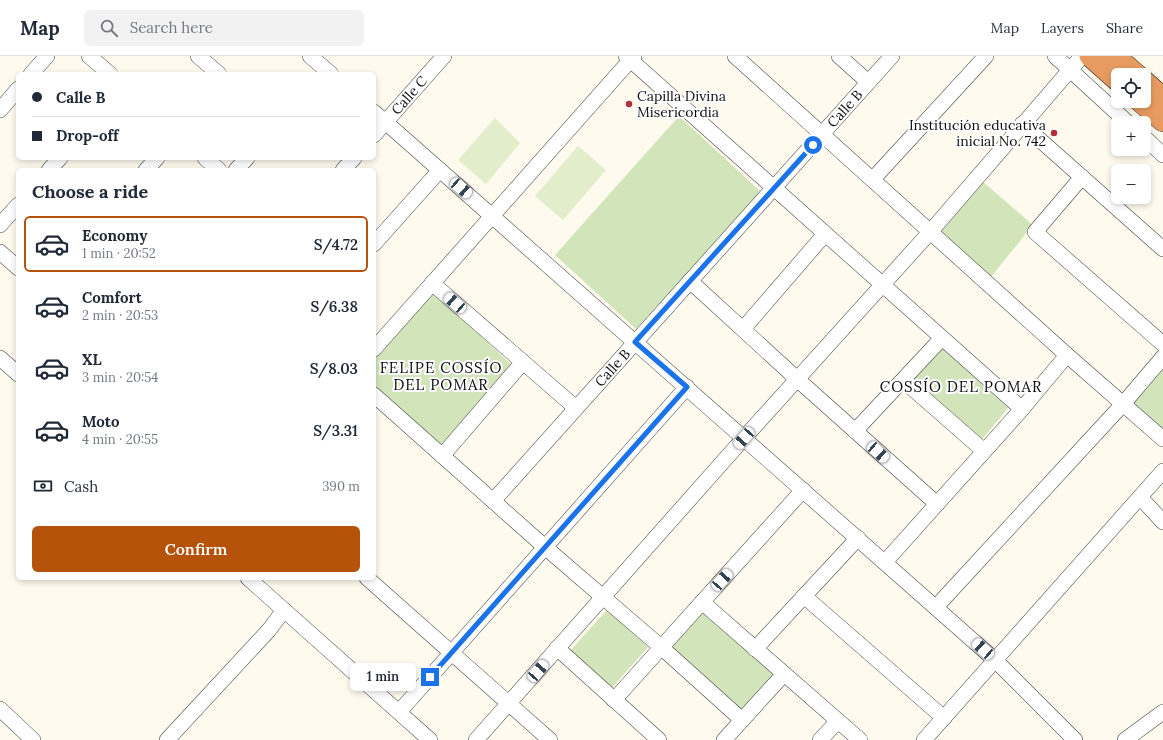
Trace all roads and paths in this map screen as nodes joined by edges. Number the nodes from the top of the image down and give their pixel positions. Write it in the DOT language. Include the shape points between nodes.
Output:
graph roads {
  1 [pos="47,56"];
  2 [pos="89,56"];
  3 [pos="198,56"];
  4 [pos="310,56"];
  5 [pos="735,56"];
  6 [pos="839,56"];
  7 [pos="892,56"];
  8 [pos="986,56"];
  9 [pos="1055,56"];
  10 [pos="1082,56"];
  11 [pos="1090,56"];
  12 [pos="1116,56"];
  13 [pos="440,57"];
  14 [pos="630,57"];
  15 [pos="1129,68"];
  16 [pos="1070,69"];
  17 [pos="33,72"];
  18 [pos="108,72"];
  19 [pos="217,72"];
  20 [pos="326,72"];
  21 [pos="1111,75"];
  22 [pos="868,82"];
  23 [pos="1151,87"];
  24 [pos="16,91"];
  25 [pos="1163,98"];
  26 [pos="1148,108"];
  27 [pos="0,110"];
  28 [pos="376,114"];
  29 [pos="1120,116"];
  30 [pos="1163,121"];
  31 [pos="386,122"];
  32 [pos="1022,124"];
  33 [pos="376,133"];
  34 [pos="823,134"];
  35 [pos="1151,144"];
  36 [pos="1163,155"];
  37 [pos="58,160"];
  38 [pos="155,160"];
  39 [pos="207,160"];
  40 [pos="245,160"];
  41 [pos="352,160"];
  42 [pos="51,168"];
  43 [pos="148,168"];
  44 [pos="216,168"];
  45 [pos="238,168"];
  46 [pos="345,168"];
  47 [pos="440,170"];
  48 [pos="1082,177"];
  49 [pos="873,179"];
  50 [pos="774,188"];
  51 [pos="16,207"];
  52 [pos="492,216"];
  53 [pos="0,225"];
  54 [pos="931,231"];
  55 [pos="825,234"];
  56 [pos="376,242"];
  57 [pos="1163,249"];
  58 [pos="0,252"];
  59 [pos="16,266"];
  60 [pos="690,281"];
  61 [pos="432,283"];
  62 [pos="882,285"];
  63 [pos="743,329"];
  64 [pos="942,338"];
  65 [pos="635,342"];
  66 [pos="1163,344"];
  67 [pos="376,347"];
  68 [pos="1067,355"];
  69 [pos="1163,357"];
  70 [pos="0,358"];
  71 [pos="523,362"];
  72 [pos="16,372"];
  73 [pos="797,379"];
  74 [pos="903,380"];
  75 [pos="687,387"];
  76 [pos="376,397"];
  77 [pos="1123,404"];
  78 [pos="576,408"];
  79 [pos="1022,409"];
  80 [pos="855,431"];
  81 [pos="744,438"];
  82 [pos="1163,439"];
  83 [pos="984,451"];
  84 [pos="442,456"];
  85 [pos="1163,471"];
  86 [pos="803,490"];
  87 [pos="1140,497"];
  88 [pos="494,501"];
  89 [pos="937,504"];
  90 [pos="1163,522"];
  91 [pos="858,538"];
  92 [pos="546,548"];
  93 [pos="885,562"];
  94 [pos="250,580"];
  95 [pos="369,580"];
  96 [pos="804,596"];
  97 [pos="603,597"];
  98 [pos="702,602"];
  99 [pos="936,607"];
  100 [pos="284,610"];
  101 [pos="661,647"];
  102 [pos="558,648"];
  103 [pos="755,649"];
  104 [pos="451,653"];
  105 [pos="995,660"];
  106 [pos="784,674"];
  107 [pos="614,700"];
  108 [pos="508,704"];
  109 [pos="0,709"];
  110 [pos="399,712"];
  111 [pos="1163,712"];
  112 [pos="944,718"];
  113 [pos="742,720"];
  114 [pos="838,721"];
  115 [pos="1128,739"];
  116 [pos="33,740"];
  117 [pos="167,740"];
  118 [pos="430,740"];
  119 [pos="476,740"];
  120 [pos="550,740"];
  121 [pos="659,740"];
  122 [pos="724,740"];
  123 [pos="820,740"];
  124 [pos="860,740"];
  125 [pos="924,740"];
  126 [pos="1075,740"];
  1 -- 17 [label="street"];
  2 -- 18 [label="street"];
  3 -- 19 [label="street"];
  4 -- 20 [label="street"];
  5 -- 34 [label="street"];
  6 -- 22 [label="street"];
  7 -- 22 [label="street, Calle B"];
  8 -- 49 [label="street"];
  9 -- 16 [label="street"];
  10 -- 16 [label="street"];
  11 -- 21 [label="highway"];
  12 -- 15 [label="highway"];
  13 -- 31 [label="street, Calle C"];
  14 -- 50 [label="street"];
  14 -- 52 [label="street"];
  16 -- 29 [label="street"];
  16 -- 32 [label="street"];
  22 -- 34 [label="street, Calle B"];
  23 -- 25 [label="highway"];
  24 -- 27 [label="street"];
  26 -- 30 [label="highway"];
  28 -- 31 [label="street"];
  31 -- 33 [label="street, Calle C"];
  31 -- 47 [label="street"];
  32 -- 48 [label="street"];
  32 -- 54 [label="street"];
  34 -- 49 [label="street"];
  34 -- 50 [label="street, Calle B"];
  35 -- 36 [label="street"];
  37 -- 42 [label="street"];
  38 -- 43 [label="street"];
  39 -- 44 [label="street"];
  40 -- 45 [label="street"];
  41 -- 46 [label="street"];
  47 -- 52 [label="street"];
  47 -- 56 [label="street"];
  48 -- 57 [label="street"];
  48 -- 66 [label="street" via="1035,232"];
  49 -- 54 [label="street"];
  50 -- 55 [label="street"];
  50 -- 60 [label="street, Calle B"];
  51 -- 53 [label="street"];
  52 -- 61 [label="street"];
  52 -- 65 [label="street"];
  54 -- 62 [label="street"];
  54 -- 68 [label="street"];
  55 -- 62 [label="street"];
  55 -- 63 [label="street"];
  58 -- 59 [label="street"];
  60 -- 63 [label="street"];
  60 -- 65 [label="street, Calle B"];
  61 -- 67 [label="street"];
  61 -- 71 [label="street"];
  62 -- 64 [label="street"];
  62 -- 73 [label="street"];
  63 -- 73 [label="street"];
  64 -- 74 [label="street"];
  64 -- 79 [label="street"];
  65 -- 75 [label="street"];
  65 -- 78 [label="street, Calle B"];
  68 -- 77 [label="street"];
  68 -- 79 [label="street"];
  69 -- 77 [label="street"];
  70 -- 72 [label="street"];
  71 -- 78 [label="street"];
  71 -- 84 [label="street"];
  73 -- 80 [label="street"];
  73 -- 81 [label="street"];
  74 -- 80 [label="street"];
  74 -- 83 [label="street"];
  75 -- 81 [label="street"];
  75 -- 92 [label="street"];
  76 -- 84 [label="street"];
  77 -- 82 [label="street"];
  77 -- 99 [label="street"];
  78 -- 88 [label="street, Calle B"];
  79 -- 83 [label="street"];
  80 -- 89 [label="street"];
  81 -- 86 [label="street"];
  81 -- 97 [label="street"];
  83 -- 89 [label="street"];
  84 -- 88 [label="street"];
  85 -- 87 [label="street"];
  86 -- 91 [label="street"];
  86 -- 98 [label="street"];
  87 -- 90 [label="street"];
  87 -- 105 [label="street"];
  88 -- 92 [label="street"];
  89 -- 93 [label="street"];
  91 -- 93 [label="street"];
  91 -- 96 [label="street"];
  92 -- 97 [label="street"];
  92 -- 104 [label="street"];
  93 -- 99 [label="street"];
  94 -- 100 [label="street"];
  95 -- 104 [label="street"];
  96 -- 103 [label="street"];
  96 -- 112 [label="street"];
  97 -- 101 [label="street"];
  97 -- 102 [label="street"];
  98 -- 101 [label="street"];
  98 -- 103 [label="street"];
  99 -- 105 [label="street"];
  100 -- 110 [label="street"];
  100 -- 117 [label="street" via="269,630"];
  101 -- 107 [label="street"];
  101 -- 113 [label="street"];
  102 -- 107 [label="street"];
  102 -- 108 [label="street"];
  103 -- 106 [label="street"];
  104 -- 108 [label="street"];
  104 -- 110 [label="street"];
  105 -- 112 [label="street"];
  105 -- 126 [label="street"];
  106 -- 113 [label="street"];
  106 -- 114 [label="street"];
  107 -- 121 [label="street"];
  108 -- 119 [label="street"];
  108 -- 120 [label="street"];
  109 -- 116 [label="street"];
  110 -- 118 [label="street"];
  111 -- 115 [label="street"];
  112 -- 125 [label="street"];
  113 -- 122 [label="street"];
  114 -- 123 [label="street"];
  114 -- 124 [label="street"];
}
